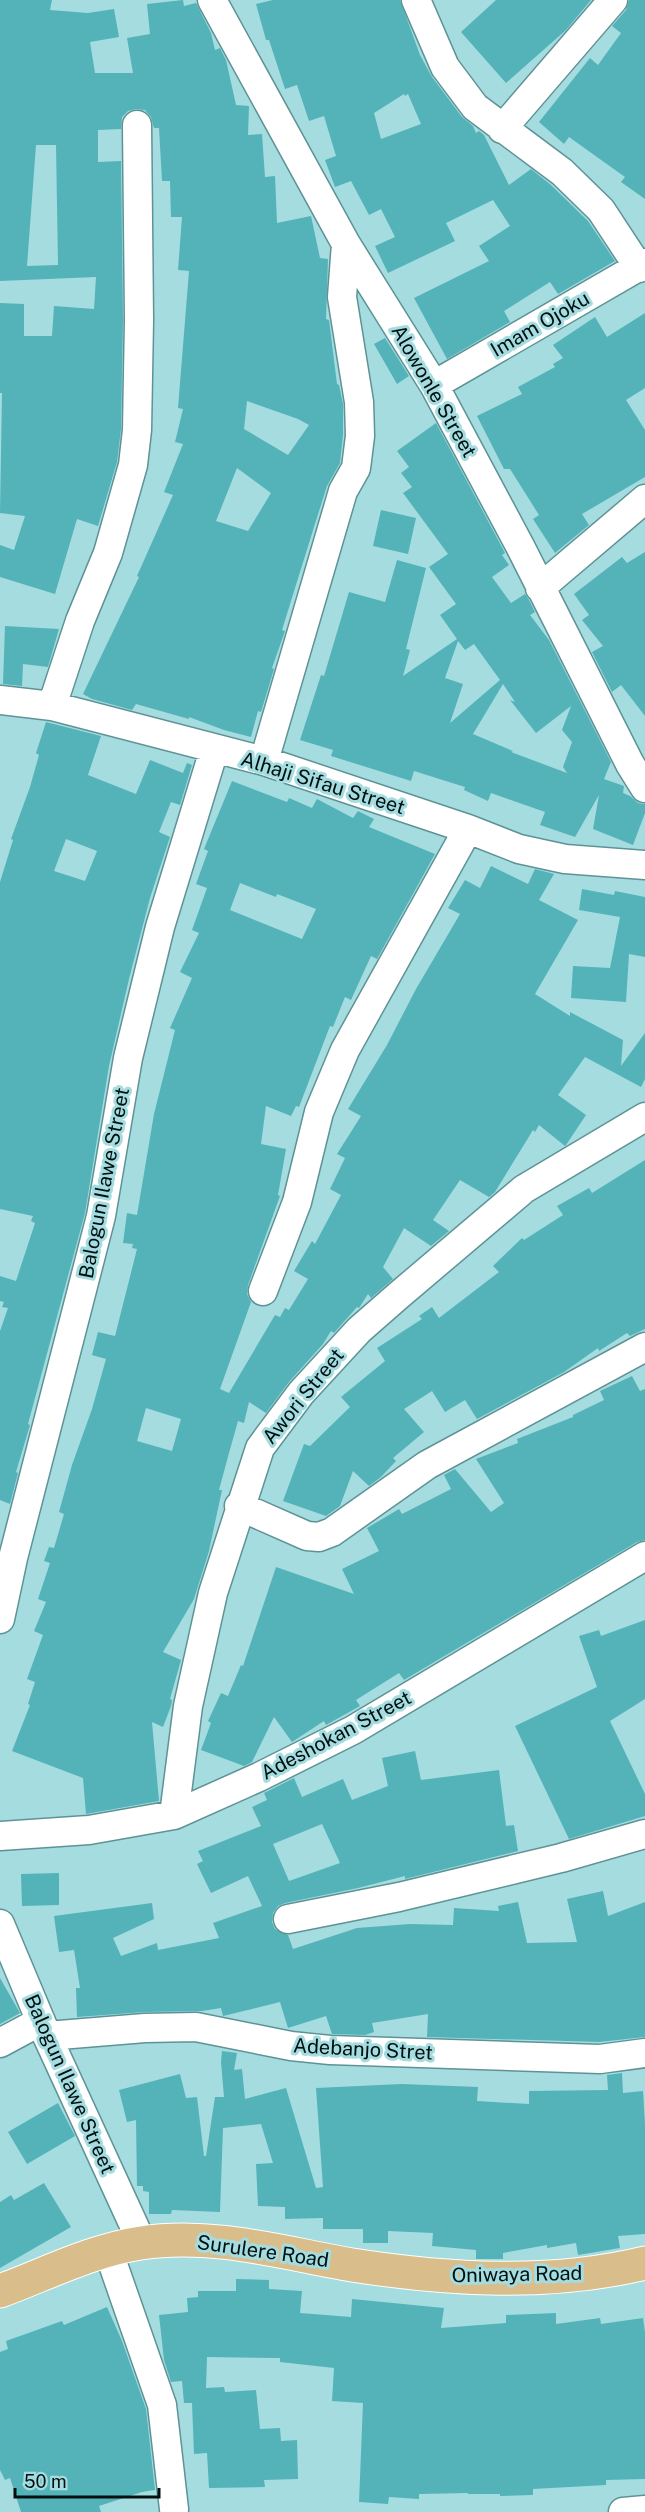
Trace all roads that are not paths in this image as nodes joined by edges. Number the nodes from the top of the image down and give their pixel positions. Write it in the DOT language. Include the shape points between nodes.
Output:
graph roads {
  1 [pos="212,0"];
  2 [pos="416,0"];
  3 [pos="613,0"];
  4 [pos="137,125"];
  5 [pos="502,129"];
  6 [pos="346,244"];
  7 [pos="642,265"];
  8 [pos="434,384"];
  9 [pos="645,499"];
  10 [pos="540,588"];
  11 [pos="0,700"];
  12 [pos="52,706"];
  13 [pos="214,750"];
  14 [pos="638,754"];
  15 [pos="264,761"];
  16 [pos="645,788"];
  17 [pos="468,829"];
  18 [pos="645,865"];
  19 [pos="645,1117"];
  20 [pos="263,1291"];
  21 [pos="645,1347"];
  22 [pos="239,1506"];
  23 [pos="645,1556"];
  24 [pos="0,1619"];
  25 [pos="174,1815"];
  26 [pos="645,1834"];
  27 [pos="0,1836"];
  28 [pos="288,1919"];
  29 [pos="0,1924"];
  30 [pos="44,2028"];
  31 [pos="0,2043"];
  32 [pos="645,2053"];
  33 [pos="142,2243"];
  34 [pos="108,2250"];
  35 [pos="645,2264"];
  36 [pos="353,2265"];
  37 [pos="0,2291"];
  38 [pos="645,2510"];
  39 [pos="178,2511"];
  40 [pos="623,2512"];
  1 -- 6 [label="street, Alowonle Street"];
  2 -- 5 [label="street" via="445,67 475,107"];
  3 -- 5 [label="street"];
  4 -- 12 [label="street" via="139,320 133,465 108,553"];
  5 -- 7 [label="street" via="562,172 601,210"];
  6 -- 8 [label="street, Alowonle Street"];
  6 -- 15 [label="street" via="342,297 359,402 356,468 344,491"];
  7 -- 8 [label="street, Imam Ojoku"];
  8 -- 10 [label="street, Alowonle Street"];
  9 -- 10 [label="street"];
  10 -- 14 [label="street, Alowonle Street"];
  11 -- 12 [label="street, Alhaji Sifau Street"];
  12 -- 13 [label="street, Alhaji Sifau Street"];
  13 -- 15 [label="street, Alhaji Sifau Street"];
  13 -- 24 [label="street, Balogun Ilawe Street" via="160,927 128,1058 101,1216"];
  14 -- 16 [label="street, Alowonle Street"];
  15 -- 17 [label="street, Alhaji Sifau Street"];
  17 -- 18 [label="street, Alhaji Sifau Street" via="519,849 565,859"];
  17 -- 20 [label="street" via="345,1050 319,1112 297,1202"];
  19 -- 22 [label="street, Awori Street" via="524,1189 359,1330 301,1393 260,1448"];
  21 -- 22 [label="street" via="428,1465 332,1532 307,1536"];
  22 -- 25 [label="street, Awori Street" via="213,1593 193,1684"];
  23 -- 25 [label="street, Adeshokan Street" via="353,1730"];
  25 -- 27 [label="street, Adeshokan Street" via="89,1830"];
  26 -- 28 [label="street" via="399,1897"];
  29 -- 30 [label="street, Balogun Ilawe Street"];
  30 -- 31 [label="street, Adebanjo Stret"];
  30 -- 32 [label="street, Adebanjo Stret" via="196,2026 330,2050 600,2059"];
  30 -- 33 [label="street, Balogun Ilawe Street"];
  33 -- 34 [label="main road, Surulere Road"];
  33 -- 36 [label="main road, Surulere Road" via="194,2240"];
  34 -- 37 [label="main road, Surulere Road"];
  34 -- 39 [label="street" via="162,2405"];
  35 -- 36 [label="main road, Oniwaya Road" via="604,2273 483,2279"];
  38 -- 40 [label="street"];
}
